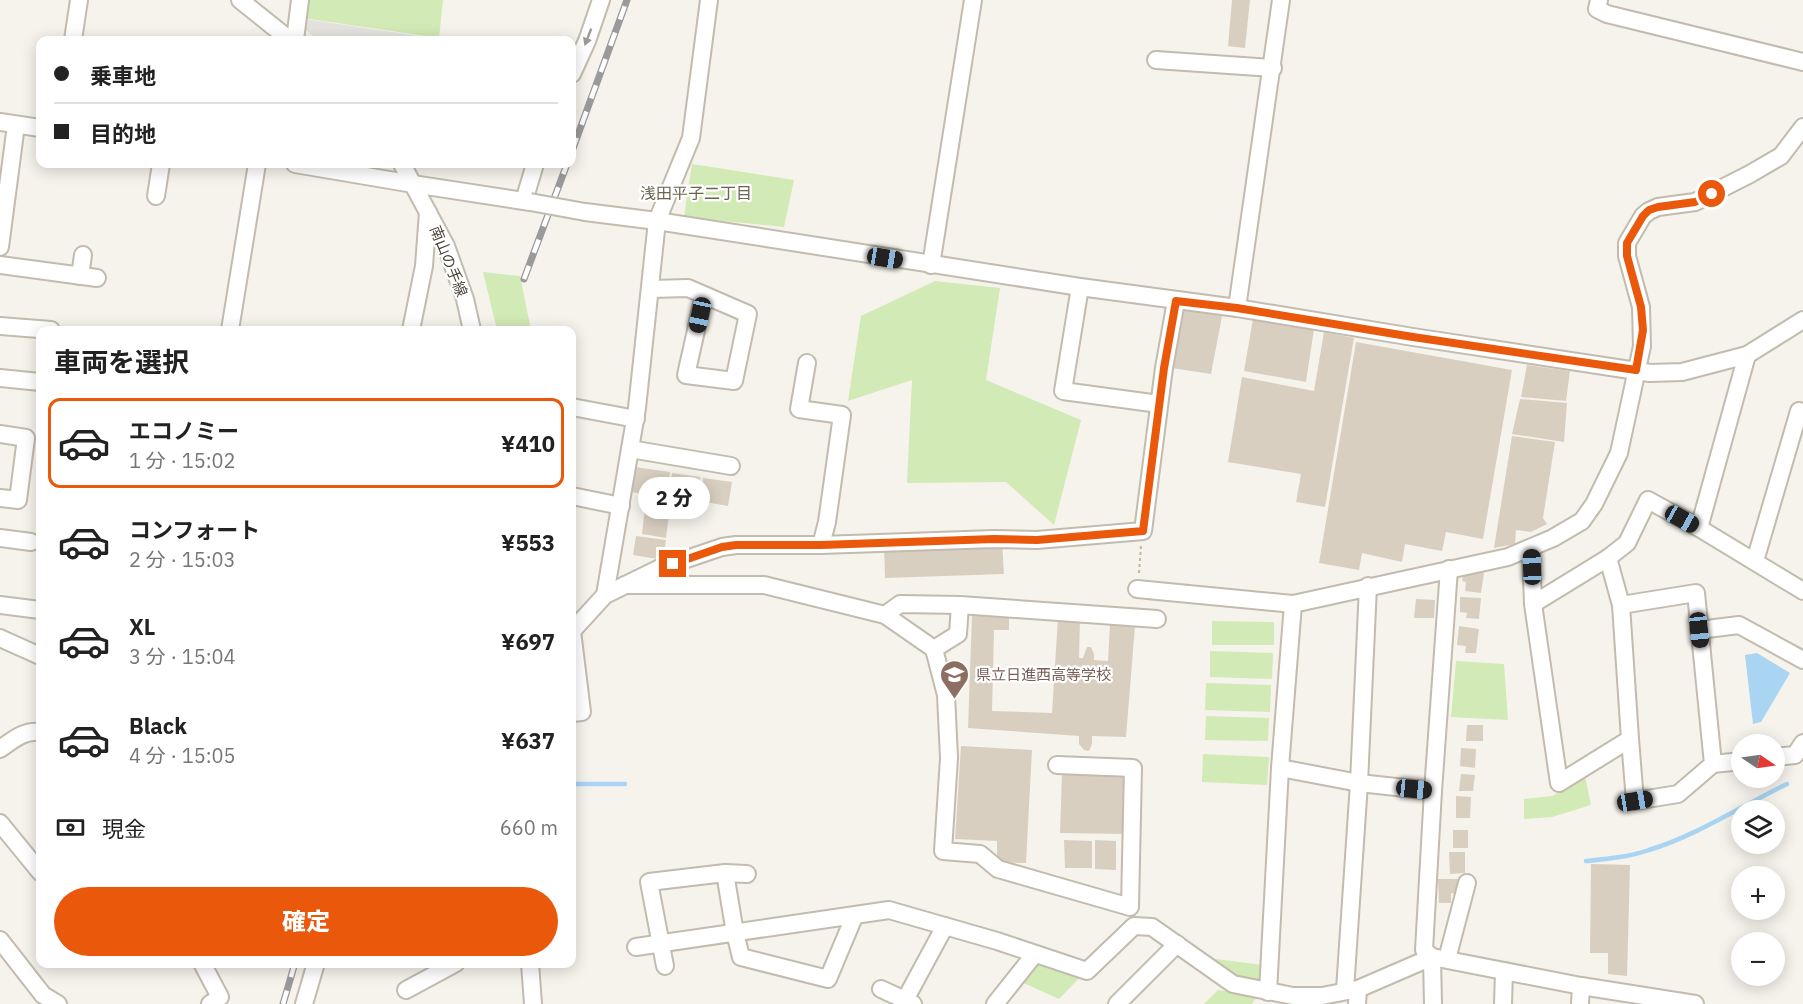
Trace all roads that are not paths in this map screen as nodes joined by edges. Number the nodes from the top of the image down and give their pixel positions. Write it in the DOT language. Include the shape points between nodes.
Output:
graph roads {
  1 [pos="79,0"];
  2 [pos="240,0"];
  3 [pos="300,0"];
  4 [pos="601,0"];
  5 [pos="708,0"];
  6 [pos="973,0"];
  7 [pos="1281,0"];
  8 [pos="1599,0"];
  9 [pos="74,36"];
  10 [pos="287,36"];
  11 [pos="293,36"];
  12 [pos="1156,60"];
  13 [pos="1803,62"];
  14 [pos="576,65"];
  15 [pos="1273,68"];
  16 [pos="8,123"];
  17 [pos="36,127"];
  18 [pos="1803,127"];
  19 [pos="160,168"];
  20 [pos="256,168"];
  21 [pos="319,168"];
  22 [pos="404,168"];
  23 [pos="534,168"];
  24 [pos="413,184"];
  25 [pos="156,196"];
  26 [pos="527,201"];
  27 [pos="428,212"];
  28 [pos="657,221"];
  29 [pos="0,247"];
  30 [pos="83,255"];
  31 [pos="0,265"];
  32 [pos="931,265"];
  33 [pos="1080,287"];
  34 [pos="651,289"];
  35 [pos="704,295"];
  36 [pos="1176,301"];
  37 [pos="1237,308"];
  38 [pos="1803,320"];
  39 [pos="0,326"];
  40 [pos="49,326"];
  41 [pos="231,326"];
  42 [pos="412,326"];
  43 [pos="471,326"];
  44 [pos="1747,355"];
  45 [pos="807,363"];
  46 [pos="1636,370"];
  47 [pos="0,378"];
  48 [pos="36,382"];
  49 [pos="1159,404"];
  50 [pos="1802,407"];
  51 [pos="576,408"];
  52 [pos="636,419"];
  53 [pos="0,434"];
  54 [pos="630,449"];
  55 [pos="730,466"];
  56 [pos="576,497"];
  57 [pos="0,498"];
  58 [pos="621,506"];
  59 [pos="1700,528"];
  60 [pos="0,538"];
  61 [pos="32,542"];
  62 [pos="821,545"];
  63 [pos="1531,548"];
  64 [pos="1608,558"];
  65 [pos="1755,561"];
  66 [pos="1449,569"];
  67 [pos="625,585"];
  68 [pos="1368,586"];
  69 [pos="1137,589"];
  70 [pos="1803,591"];
  71 [pos="605,595"];
  72 [pos="1293,604"];
  73 [pos="1533,604"];
  74 [pos="0,605"];
  75 [pos="960,605"];
  76 [pos="1621,605"];
  77 [pos="36,610"];
  78 [pos="885,615"];
  79 [pos="1157,619"];
  80 [pos="576,627"];
  81 [pos="1699,630"];
  82 [pos="0,638"];
  83 [pos="934,650"];
  84 [pos="36,654"];
  85 [pos="1803,660"];
  86 [pos="576,663"];
  87 [pos="576,713"];
  88 [pos="35,731"];
  89 [pos="1630,739"];
  90 [pos="1803,743"];
  91 [pos="0,749"];
  92 [pos="1785,756"];
  93 [pos="1731,762"];
  94 [pos="1713,764"];
  95 [pos="1057,765"];
  96 [pos="1280,768"];
  97 [pos="1359,783"];
  98 [pos="1433,790"];
  99 [pos="0,823"];
  100 [pos="36,867"];
  101 [pos="726,873"];
  102 [pos="747,874"];
  103 [pos="1467,883"];
  104 [pos="854,917"];
  105 [pos="945,926"];
  106 [pos="735,933"];
  107 [pos="661,944"];
  108 [pos="1178,944"];
  109 [pos="636,947"];
  110 [pos="3,952"];
  111 [pos="1034,955"];
  112 [pos="1440,958"];
  113 [pos="665,966"];
  114 [pos="204,968"];
  115 [pos="315,968"];
  116 [pos="447,968"];
  117 [pos="530,968"];
  118 [pos="1504,971"];
  119 [pos="1581,986"];
  120 [pos="881,988"];
  121 [pos="406,990"];
  122 [pos="1268,992"];
  123 [pos="1353,994"];
  124 [pos="1618,997"];
  125 [pos="40,999"];
  126 [pos="1292,1000"];
  127 [pos="218,1002"];
  128 [pos="909,1002"];
  129 [pos="58,1004"];
  130 [pos="304,1004"];
  131 [pos="533,1004"];
  132 [pos="996,1004"];
  133 [pos="1117,1004"];
  134 [pos="1433,1004"];
  135 [pos="1503,1004"];
  136 [pos="1580,1004"];
  137 [pos="1695,1004"];
  1 -- 9 [label="street"];
  2 -- 10 [label="street"];
  3 -- 11 [label="street"];
  4 -- 14 [label="street, one-way"];
  5 -- 28 [label="street" via="691,138"];
  6 -- 32 [label="street"];
  7 -- 15 [label="street"];
  8 -- 13 [label="street" via="1597,9 1607,14"];
  12 -- 15 [label="street"];
  15 -- 37 [label="street"];
  16 -- 17 [label="street"];
  16 -- 29 [label="street"];
  18 -- 46 [label="street" via="1781,156 1750,174 1695,202 1658,207 1643,216 1626,249 1643,330"];
  19 -- 25 [label="street"];
  20 -- 41 [label="street"];
  21 -- 24 [label="street"];
  22 -- 24 [label="street, 南山の手線"];
  23 -- 26 [label="street"];
  24 -- 26 [label="street"];
  24 -- 27 [label="street, 南山の手線"];
  26 -- 28 [label="street, bridge"];
  27 -- 42 [label="street" via="424,266"];
  27 -- 43 [label="street, 南山の手線" via="446,246"];
  28 -- 32 [label="street"];
  28 -- 34 [label="street"];
  30 -- 31 [label="street" via="89,277"];
  32 -- 33 [label="street"];
  33 -- 36 [label="street"];
  33 -- 49 [label="street" via="1063,391"];
  34 -- 35 [label="street" via="688,288"];
  34 -- 52 [label="street"];
  35 -- 35 [label="street" via="686,375 734,381 748,314"];
  36 -- 37 [label="street"];
  36 -- 49 [label="street"];
  37 -- 46 [label="street"];
  38 -- 44 [label="street"];
  39 -- 40 [label="street"];
  44 -- 46 [label="street" via="1682,372"];
  44 -- 59 [label="street"];
  45 -- 62 [label="street" via="800,410 842,415"];
  46 -- 63 [label="street" via="1619,453 1594,504 1582,521"];
  47 -- 48 [label="street"];
  49 -- 62 [label="street" via="1143,531 1037,540"];
  50 -- 65 [label="street"];
  51 -- 52 [label="street"];
  52 -- 54 [label="street"];
  53 -- 57 [label="street" via="26,438 18,500"];
  54 -- 55 [label="street"];
  54 -- 58 [label="street"];
  56 -- 58 [label="street"];
  58 -- 71 [label="street"];
  59 -- 64 [label="street" via="1648,500 1627,543"];
  59 -- 65 [label="street"];
  60 -- 61 [label="street"];
  62 -- 67 [label="street" via="722,547 660,568"];
  63 -- 66 [label="street"];
  63 -- 73 [label="street"];
  64 -- 73 [label="street"];
  64 -- 76 [label="street"];
  65 -- 70 [label="street"];
  66 -- 68 [label="street"];
  66 -- 98 [label="street"];
  67 -- 71 [label="street"];
  67 -- 78 [label="street" via="764,585"];
  68 -- 72 [label="street"];
  68 -- 97 [label="street"];
  69 -- 72 [label="street"];
  71 -- 80 [label="street"];
  72 -- 96 [label="street"];
  73 -- 89 [label="street" via="1559,783"];
  74 -- 77 [label="street"];
  75 -- 78 [label="street" via="900,604"];
  75 -- 79 [label="street"];
  75 -- 83 [label="street" via="958,634"];
  76 -- 81 [label="street" via="1696,593"];
  76 -- 89 [label="street"];
  78 -- 83 [label="street"];
  81 -- 85 [label="street" via="1738,626"];
  81 -- 94 [label="street"];
  82 -- 84 [label="street"];
  83 -- 95 [label="street" via="945,695 949,758 943,851 980,855 998,869 1130,907 1133,768"];
  86 -- 87 [label="street" via="582,712"];
  88 -- 91 [label="street" via="18,736"];
  89 -- 94 [label="street" via="1635,801 1678,794"];
  90 -- 92 [label="street" via="1795,755"];
  93 -- 94 [label="street"];
  96 -- 97 [label="street"];
  96 -- 122 [label="street"];
  97 -- 98 [label="street"];
  97 -- 123 [label="street"];
  98 -- 112 [label="street" via="1424,950"];
  99 -- 100 [label="street"];
  101 -- 102 [label="street"];
  101 -- 106 [label="street"];
  101 -- 107 [label="street" via="649,882"];
  103 -- 112 [label="street"];
  104 -- 105 [label="street" via="889,910"];
  104 -- 106 [label="street"];
  104 -- 106 [label="street" via="828,980 741,957"];
  105 -- 111 [label="street"];
  105 -- 128 [label="street"];
  106 -- 107 [label="street"];
  107 -- 109 [label="street"];
  107 -- 113 [label="street"];
  108 -- 111 [label="street" via="1152,927 1134,926 1087,971"];
  108 -- 122 [label="street" via="1233,984"];
  108 -- 133 [label="street"];
  110 -- 125 [label="street"];
  111 -- 132 [label="street"];
  112 -- 118 [label="street"];
  112 -- 123 [label="street"];
  112 -- 134 [label="street"];
  114 -- 127 [label="street"];
  115 -- 130 [label="street"];
  116 -- 121 [label="street"];
  117 -- 131 [label="street"];
  118 -- 119 [label="street"];
  118 -- 135 [label="street"];
  119 -- 124 [label="street"];
  119 -- 136 [label="street"];
  120 -- 128 [label="street"];
  122 -- 126 [label="street"];
  123 -- 126 [label="street"];
  124 -- 137 [label="street"];
  125 -- 129 [label="street"];
}
